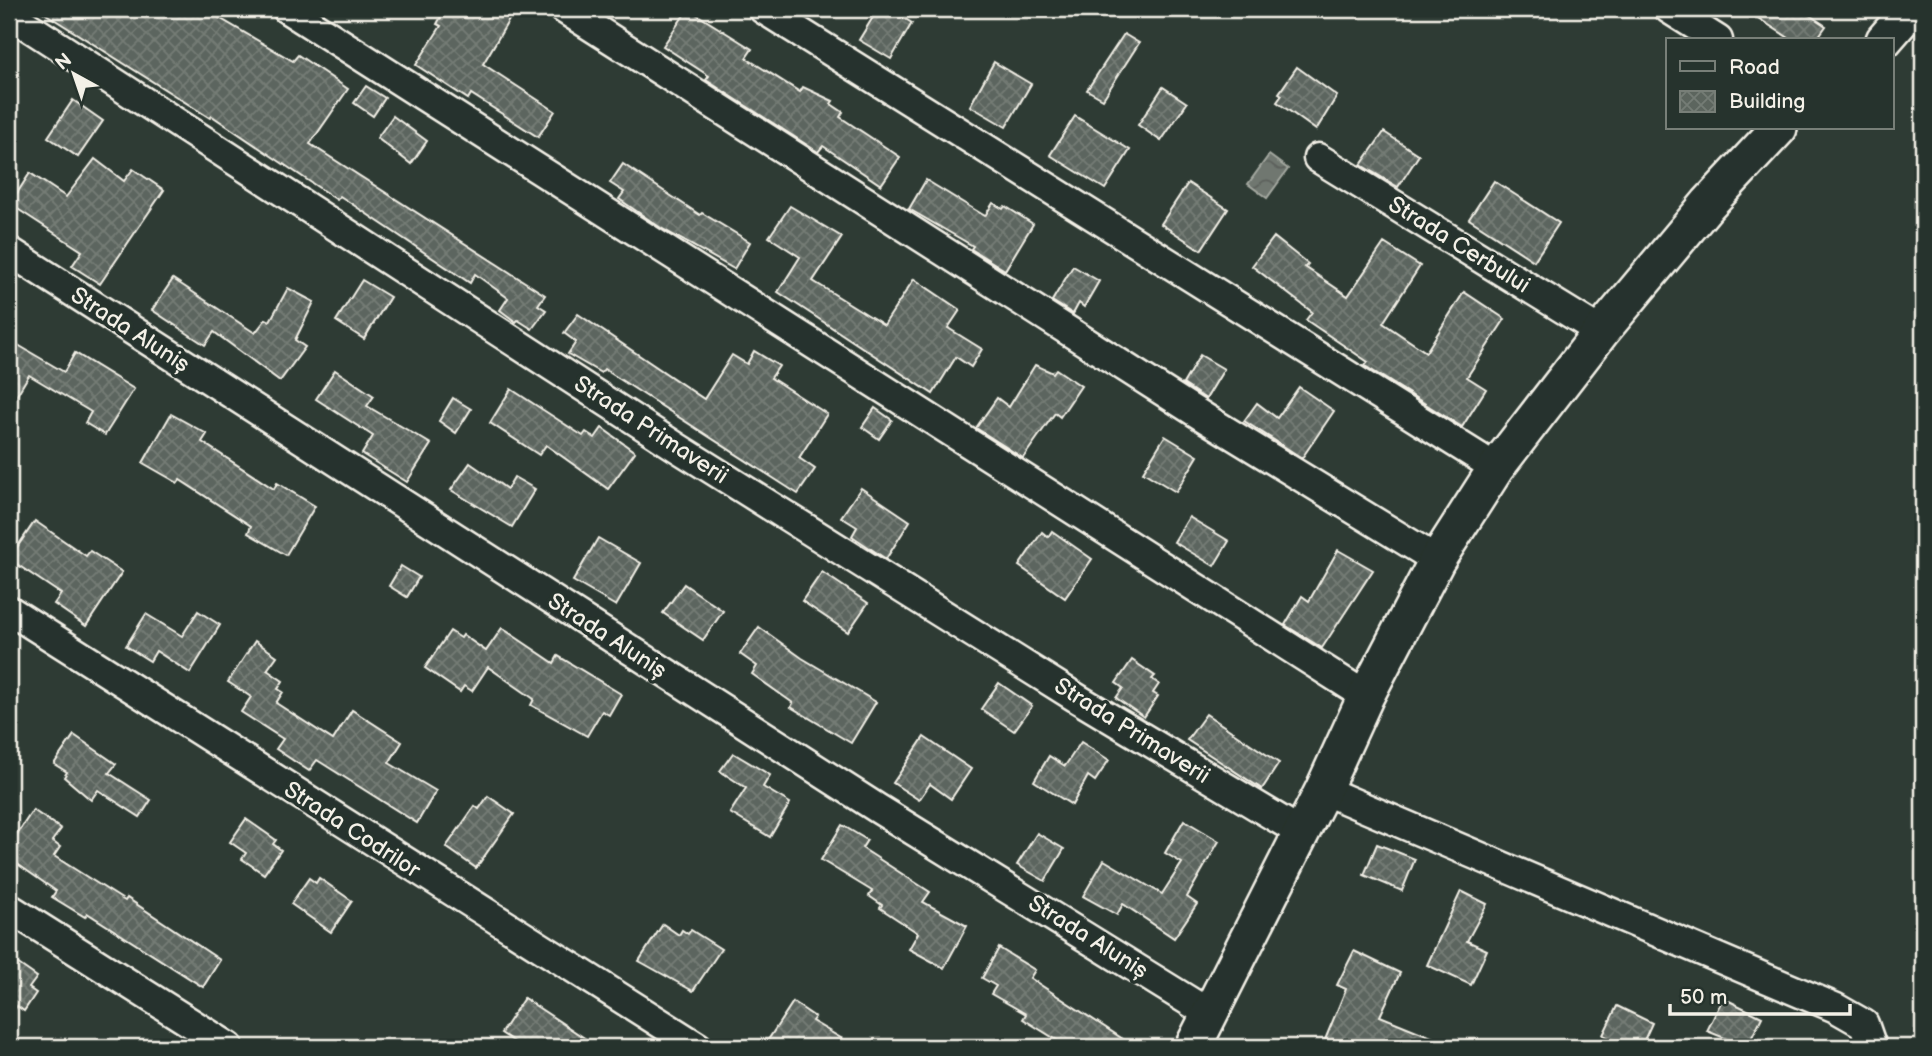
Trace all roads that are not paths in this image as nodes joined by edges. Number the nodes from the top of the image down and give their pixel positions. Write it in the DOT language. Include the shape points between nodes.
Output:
graph roads {
  1 [pos="288,9"];
  2 [pos="564,9"];
  3 [pos="763,9"];
  4 [pos="1669,9"];
  5 [pos="1911,9"];
  6 [pos="9,15"];
  7 [pos="1923,33"];
  8 [pos="1715,38"];
  9 [pos="1886,38"];
  10 [pos="1894,47"];
  11 [pos="1777,130"];
  12 [pos="1318,158"];
  13 [pos="9,251"];
  14 [pos="1601,332"];
  15 [pos="1496,468"];
  16 [pos="1437,560"];
  17 [pos="9,610"];
  18 [pos="1366,696"];
  19 [pos="1323,790"];
  20 [pos="1302,833"];
  21 [pos="9,908"];
  22 [pos="1210,1014"];
  23 [pos="229,1047"];
  24 [pos="698,1047"];
  25 [pos="1193,1047"];
  26 [pos="1872,1047"];
  1 -- 18 [label="street"];
  2 -- 16 [label="street" via="1193,411"];
  3 -- 15 [label="street"];
  4 -- 8 [label="street"];
  5 -- 9 [label="main road"];
  6 -- 20 [label="street, Strada Primaverii" via="678,448"];
  7 -- 10 [label="main road"];
  11 -- 14 [label="main road"];
  12 -- 14 [label="street, Strada Cerbului"];
  13 -- 22 [label="street, Strada Aluniș" via="877,808"];
  14 -- 15 [label="main road"];
  15 -- 16 [label="main road"];
  16 -- 18 [label="main road"];
  17 -- 24 [label="street, Strada Codrilor"];
  18 -- 19 [label="main road"];
  19 -- 20 [label="main road"];
  19 -- 26 [label="street" via="1836,1008 1864,1024"];
  20 -- 22 [label="main road"];
  21 -- 23 [label="street"];
  22 -- 25 [label="main road"];
}
